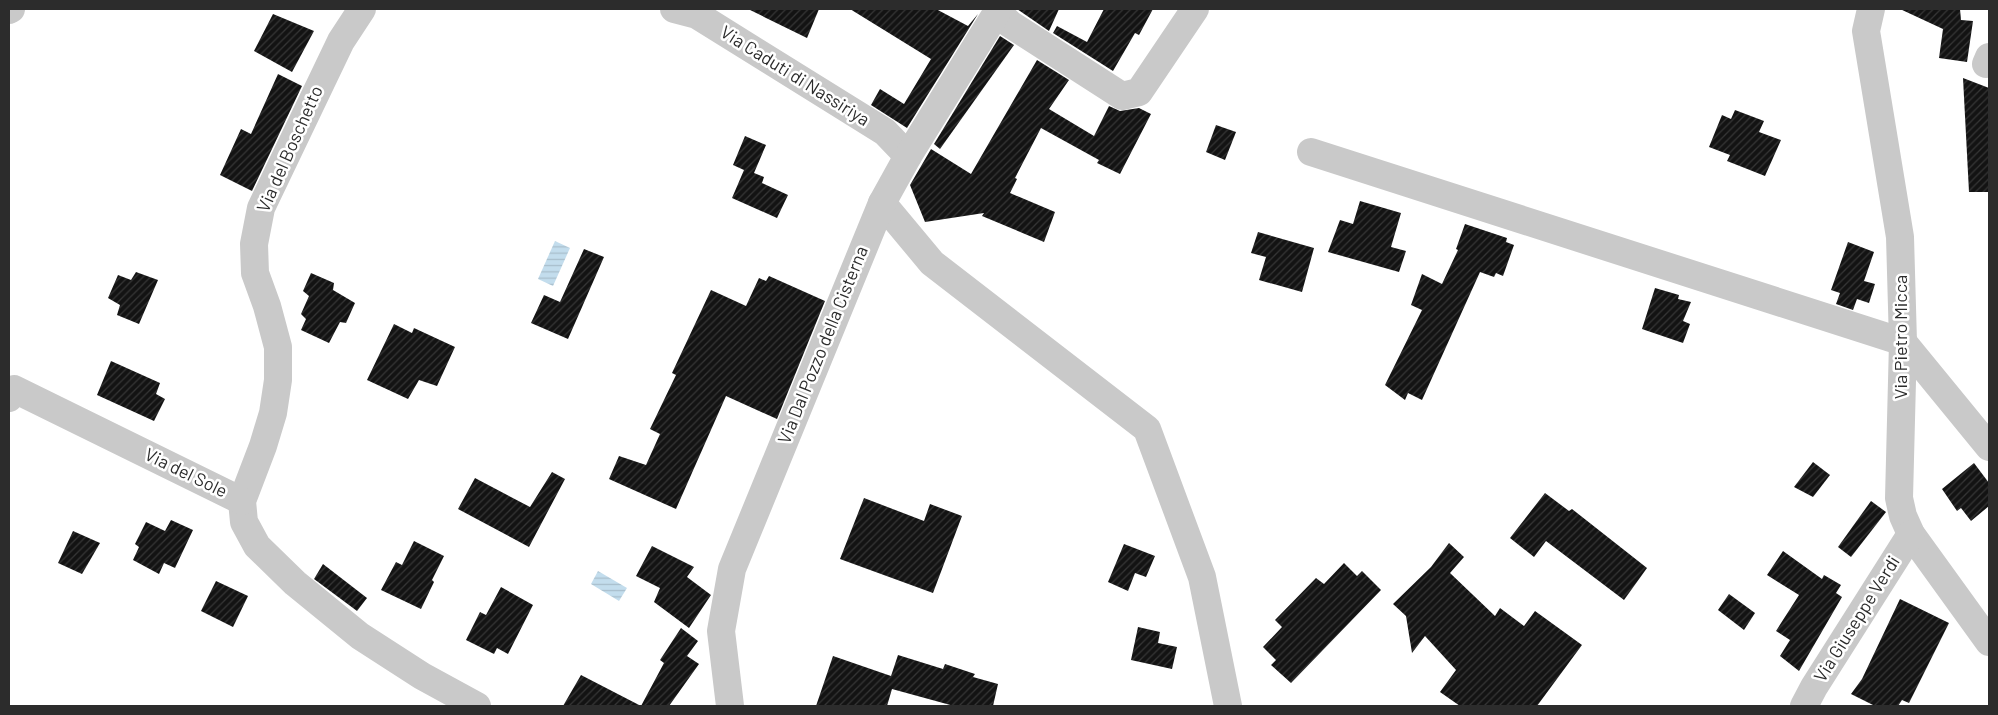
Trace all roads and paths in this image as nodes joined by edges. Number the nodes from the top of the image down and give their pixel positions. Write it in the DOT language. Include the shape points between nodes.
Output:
graph roads {
  1 [pos="362,9"];
  2 [pos="674,9"];
  3 [pos="1195,9"];
  4 [pos="1870,9"];
  5 [pos="998,10"];
  6 [pos="1311,152"];
  7 [pos="908,156"];
  8 [pos="882,203"];
  9 [pos="1904,342"];
  10 [pos="9,398"];
  11 [pos="1989,447"];
  12 [pos="242,501"];
  13 [pos="1912,534"];
  14 [pos="1989,642"];
  15 [pos="477,706"];
  16 [pos="730,706"];
  17 [pos="1228,706"];
  18 [pos="1804,706"];
  1 -- 12 [label="street, Via del Boschetto" via="341,41 261,208 254,244 255,273 278,348 278,380 273,413"];
  2 -- 7 [label="street, Via Caduti di Nassiriya" via="697,15 885,132"];
  3 -- 5 [label="street" via="1139,92 1122,96 1010,24"];
  4 -- 9 [label="street, Via Pietro Micca" via="1866,31 1900,237"];
  5 -- 7 [label="street, Via Dal Pozzo della Cisterna"];
  6 -- 9 [label="street"];
  7 -- 8 [label="street, Via Dal Pozzo della Cisterna"];
  8 -- 16 [label="street, Via Dal Pozzo della Cisterna" via="732,569 721,631"];
  8 -- 17 [label="street" via="932,263 1148,428 1202,577"];
  9 -- 11 [label="street"];
  9 -- 13 [label="street, Via Pietro Micca" via="1899,498"];
  10 -- 12 [label="street, Via del Sole" via="14,388"];
  12 -- 15 [label="street, Via del Sole" via="244,522 257,546 295,583 360,636"];
  13 -- 14 [label="street, Via Pietro Micca"];
  13 -- 18 [label="street, Via Giuseppe Verdi"];
}
